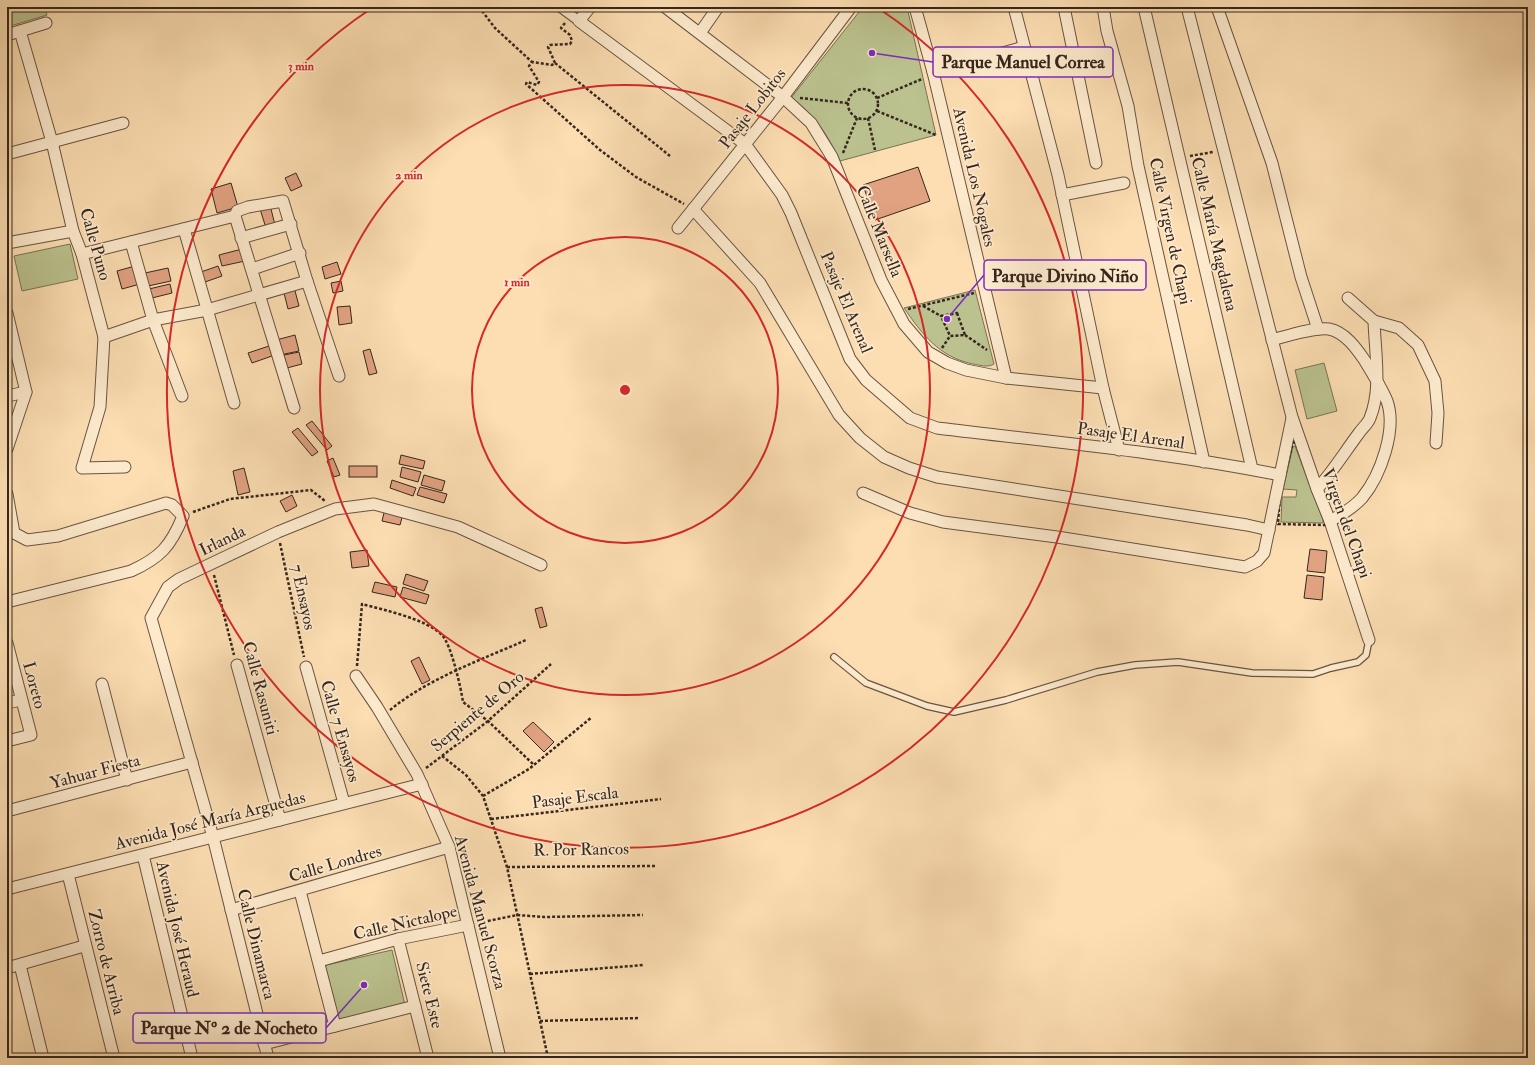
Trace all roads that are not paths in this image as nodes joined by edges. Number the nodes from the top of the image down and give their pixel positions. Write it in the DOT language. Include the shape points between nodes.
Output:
graph roads {
  1 [pos="560,7"];
  2 [pos="590,7"];
  3 [pos="665,7"];
  4 [pos="718,7"];
  5 [pos="850,7"];
  6 [pos="915,7"];
  7 [pos="1014,7"];
  8 [pos="1064,7"];
  9 [pos="1102,7"];
  10 [pos="1144,7"];
  11 [pos="1187,7"];
  12 [pos="1217,7"];
  13 [pos="579,21"];
  14 [pos="46,23"];
  15 [pos="20,31"];
  16 [pos="700,33"];
  17 [pos="7,35"];
  18 [pos="1024,47"];
  19 [pos="933,72"];
  20 [pos="783,97"];
  21 [pos="123,123"];
  22 [pos="52,142"];
  23 [pos="745,144"];
  24 [pos="7,154"];
  25 [pos="1096,163"];
  26 [pos="1124,183"];
  27 [pos="1062,195"];
  28 [pos="693,209"];
  29 [pos="235,216"];
  30 [pos="291,224"];
  31 [pos="678,228"];
  32 [pos="184,229"];
  33 [pos="73,232"];
  34 [pos="241,238"];
  35 [pos="131,242"];
  36 [pos="7,243"];
  37 [pos="300,253"];
  38 [pos="82,254"];
  39 [pos="252,269"];
  40 [pos="307,281"];
  41 [pos="259,294"];
  42 [pos="1348,298"];
  43 [pos="207,310"];
  44 [pos="7,316"];
  45 [pos="153,320"];
  46 [pos="1374,321"];
  47 [pos="1318,330"];
  48 [pos="104,337"];
  49 [pos="1272,340"];
  50 [pos="339,376"];
  51 [pos="1006,378"];
  52 [pos="1376,379"];
  53 [pos="1103,388"];
  54 [pos="26,392"];
  55 [pos="7,396"];
  56 [pos="182,396"];
  57 [pos="234,403"];
  58 [pos="294,408"];
  59 [pos="1292,417"];
  60 [pos="1436,443"];
  61 [pos="7,449"];
  62 [pos="1119,450"];
  63 [pos="1204,462"];
  64 [pos="125,466"];
  65 [pos="1252,469"];
  66 [pos="1280,475"];
  67 [pos="1317,489"];
  68 [pos="863,493"];
  69 [pos="7,494"];
  70 [pos="1328,523"];
  71 [pos="1269,530"];
  72 [pos="11,534"];
  73 [pos="541,565"];
  74 [pos="7,602"];
  75 [pos="1369,640"];
  76 [pos="7,643"];
  77 [pos="834,657"];
  78 [pos="237,664"];
  79 [pos="306,667"];
  80 [pos="356,676"];
  81 [pos="102,684"];
  82 [pos="21,700"];
  83 [pos="7,703"];
  84 [pos="7,741"];
  85 [pos="192,762"];
  86 [pos="126,780"];
  87 [pos="422,784"];
  88 [pos="344,803"];
  89 [pos="7,811"];
  90 [pos="280,820"];
  91 [pos="213,837"];
  92 [pos="449,847"];
  93 [pos="143,855"];
  94 [pos="68,874"];
  95 [pos="7,889"];
  96 [pos="300,891"];
  97 [pos="231,910"];
  98 [pos="468,925"];
  99 [pos="398,940"];
  100 [pos="84,946"];
  101 [pos="319,961"];
  102 [pos="20,965"];
  103 [pos="7,968"];
  104 [pos="415,1006"];
  105 [pos="335,1026"];
  106 [pos="264,1044"];
  107 [pos="43,1058"];
  108 [pos="114,1058"];
  109 [pos="192,1058"];
  110 [pos="268,1058"];
  111 [pos="428,1058"];
  112 [pos="500,1058"];
  1 -- 13 [label="street"];
  2 -- 13 [label="street"];
  3 -- 16 [label="street, Calle Marsella"];
  4 -- 16 [label="street"];
  5 -- 20 [label="street, Pasaje Lobitos"];
  6 -- 19 [label="street, Avenida Los Nogales"];
  7 -- 18 [label="street"];
  8 -- 25 [label="street"];
  9 -- 63 [label="street, Calle Virgen de Chapi" via="1128,106 1138,166"];
  10 -- 65 [label="street, Calle María Magdalena"];
  11 -- 49 [label="street, Virgen del Chapi"];
  12 -- 47 [label="street" via="1272,163 1301,277"];
  13 -- 23 [label="street, Pasaje El Arenal"];
  14 -- 15 [label="street"];
  15 -- 17 [label="street"];
  15 -- 22 [label="street, Calle Puno"];
  16 -- 20 [label="street, Calle Marsella"];
  18 -- 19 [label="street"];
  18 -- 27 [label="street"];
  19 -- 51 [label="street, Avenida Los Nogales"];
  20 -- 23 [label="street, Pasaje Lobitos"];
  20 -- 51 [label="street, Calle Marsella" via="811,123 832,157 881,280 904,324 928,352 947,363 966,370"];
  21 -- 22 [label="street"];
  22 -- 24 [label="street"];
  22 -- 33 [label="street, Calle Puno"];
  23 -- 28 [label="street, Pasaje Lobitos"];
  23 -- 62 [label="street, Pasaje El Arenal" via="782,195 791,213 850,359 866,380 910,418 937,428"];
  26 -- 27 [label="street"];
  27 -- 53 [label="street"];
  28 -- 31 [label="street, Pasaje Lobitos"];
  28 -- 71 [label="street" via="760,283 839,415 860,438 884,457 937,477"];
  29 -- 30 [label="street" via="237,211 248,207 283,202"];
  29 -- 32 [label="street"];
  29 -- 34 [label="street"];
  30 -- 34 [label="street"];
  30 -- 37 [label="street"];
  32 -- 35 [label="street"];
  32 -- 43 [label="street"];
  33 -- 36 [label="street"];
  33 -- 38 [label="street, Calle Puno"];
  34 -- 39 [label="street"];
  35 -- 38 [label="street"];
  35 -- 45 [label="street"];
  37 -- 39 [label="street"];
  37 -- 40 [label="street"];
  38 -- 48 [label="street, Calle Puno"];
  39 -- 41 [label="street"];
  40 -- 41 [label="street"];
  40 -- 50 [label="street"];
  41 -- 43 [label="street"];
  41 -- 58 [label="street"];
  42 -- 46 [label="street"];
  43 -- 45 [label="street"];
  43 -- 57 [label="street"];
  44 -- 54 [label="street"];
  45 -- 48 [label="street"];
  45 -- 56 [label="street"];
  46 -- 52 [label="street"];
  46 -- 60 [label="street" via="1399,328 1418,345 1435,380 1438,413"];
  47 -- 49 [label="street"];
  47 -- 52 [label="street" via="1330,329 1342,336 1356,349"];
  48 -- 64 [label="street, Calle Puno" via="100,408 82,468"];
  49 -- 59 [label="street, Virgen del Chapi"];
  51 -- 53 [label="street, Calle Marsella"];
  52 -- 67 [label="street" via="1370,420"];
  52 -- 70 [label="street" via="1387,402 1390,418 1389,442 1378,470 1362,497 1344,514"];
  53 -- 62 [label="street"];
  54 -- 55 [label="street"];
  54 -- 61 [label="street"];
  59 -- 66 [label="street"];
  59 -- 67 [label="street, Virgen del Chapi"];
  62 -- 63 [label="street, Pasaje El Arenal"];
  63 -- 65 [label="street, Pasaje El Arenal"];
  65 -- 66 [label="street, Pasaje El Arenal"];
  66 -- 71 [label="street"];
  67 -- 70 [label="street, Virgen del Chapi"];
  68 -- 71 [label="street" via="910,513 943,522 1246,566 1258,561 1264,553"];
  69 -- 72 [label="street"];
  70 -- 75 [label="street, Virgen del Chapi"];
  72 -- 74 [label="street" via="27,540 42,539 94,526 166,503 172,505 183,516 164,551 150,563 131,571"];
  73 -- 85 [label="street, Irlanda" via="458,527 374,504 335,509 278,532 179,579 168,587 151,618"];
  75 -- 77 [label="lane" via="1366,655 1358,662 1313,674 1252,673 1178,662 1135,665 1097,672 1006,700 954,712 927,706 866,682"];
  76 -- 82 [label="street, Loreto"];
  78 -- 90 [label="street, Calle Rasuniti"];
  79 -- 88 [label="street, Calle 7 Ensayos"];
  80 -- 87 [label="street, Avenida Manuel Scorza"];
  81 -- 86 [label="street"];
  82 -- 83 [label="street"];
  82 -- 84 [label="street, Loreto" via="31,735"];
  85 -- 86 [label="street, Yahuar Fiesta"];
  85 -- 91 [label="street, Irlanda"];
  86 -- 89 [label="street, Yahuar Fiesta"];
  87 -- 88 [label="street, Avenida José María Arguedas"];
  87 -- 92 [label="street, Avenida Manuel Scorza"];
  88 -- 90 [label="street, Avenida José María Arguedas"];
  90 -- 91 [label="street, Avenida José María Arguedas"];
  91 -- 93 [label="street, Avenida José María Arguedas"];
  91 -- 97 [label="street, Calle Dinamarca"];
  92 -- 96 [label="street, Calle Londres"];
  92 -- 98 [label="street, Avenida Manuel Scorza"];
  93 -- 94 [label="street, Avenida José María Arguedas"];
  93 -- 109 [label="street, Avenida José Heraud"];
  94 -- 95 [label="street, Avenida José María Arguedas"];
  94 -- 100 [label="street, Zorro de Arriba"];
  96 -- 97 [label="street, Calle Londres"];
  96 -- 101 [label="street"];
  97 -- 106 [label="street, Calle Dinamarca"];
  98 -- 99 [label="street, Calle Nictalope"];
  98 -- 112 [label="street, Avenida Manuel Scorza"];
  99 -- 101 [label="street, Calle Nictalope"];
  99 -- 104 [label="street, Siete Este"];
  100 -- 102 [label="street"];
  100 -- 108 [label="street, Zorro de Arriba"];
  101 -- 105 [label="street"];
  102 -- 103 [label="street"];
  102 -- 107 [label="street"];
  104 -- 105 [label="street"];
  104 -- 111 [label="street, Siete Este"];
  105 -- 106 [label="street"];
  106 -- 110 [label="street, Calle Dinamarca"];
}
